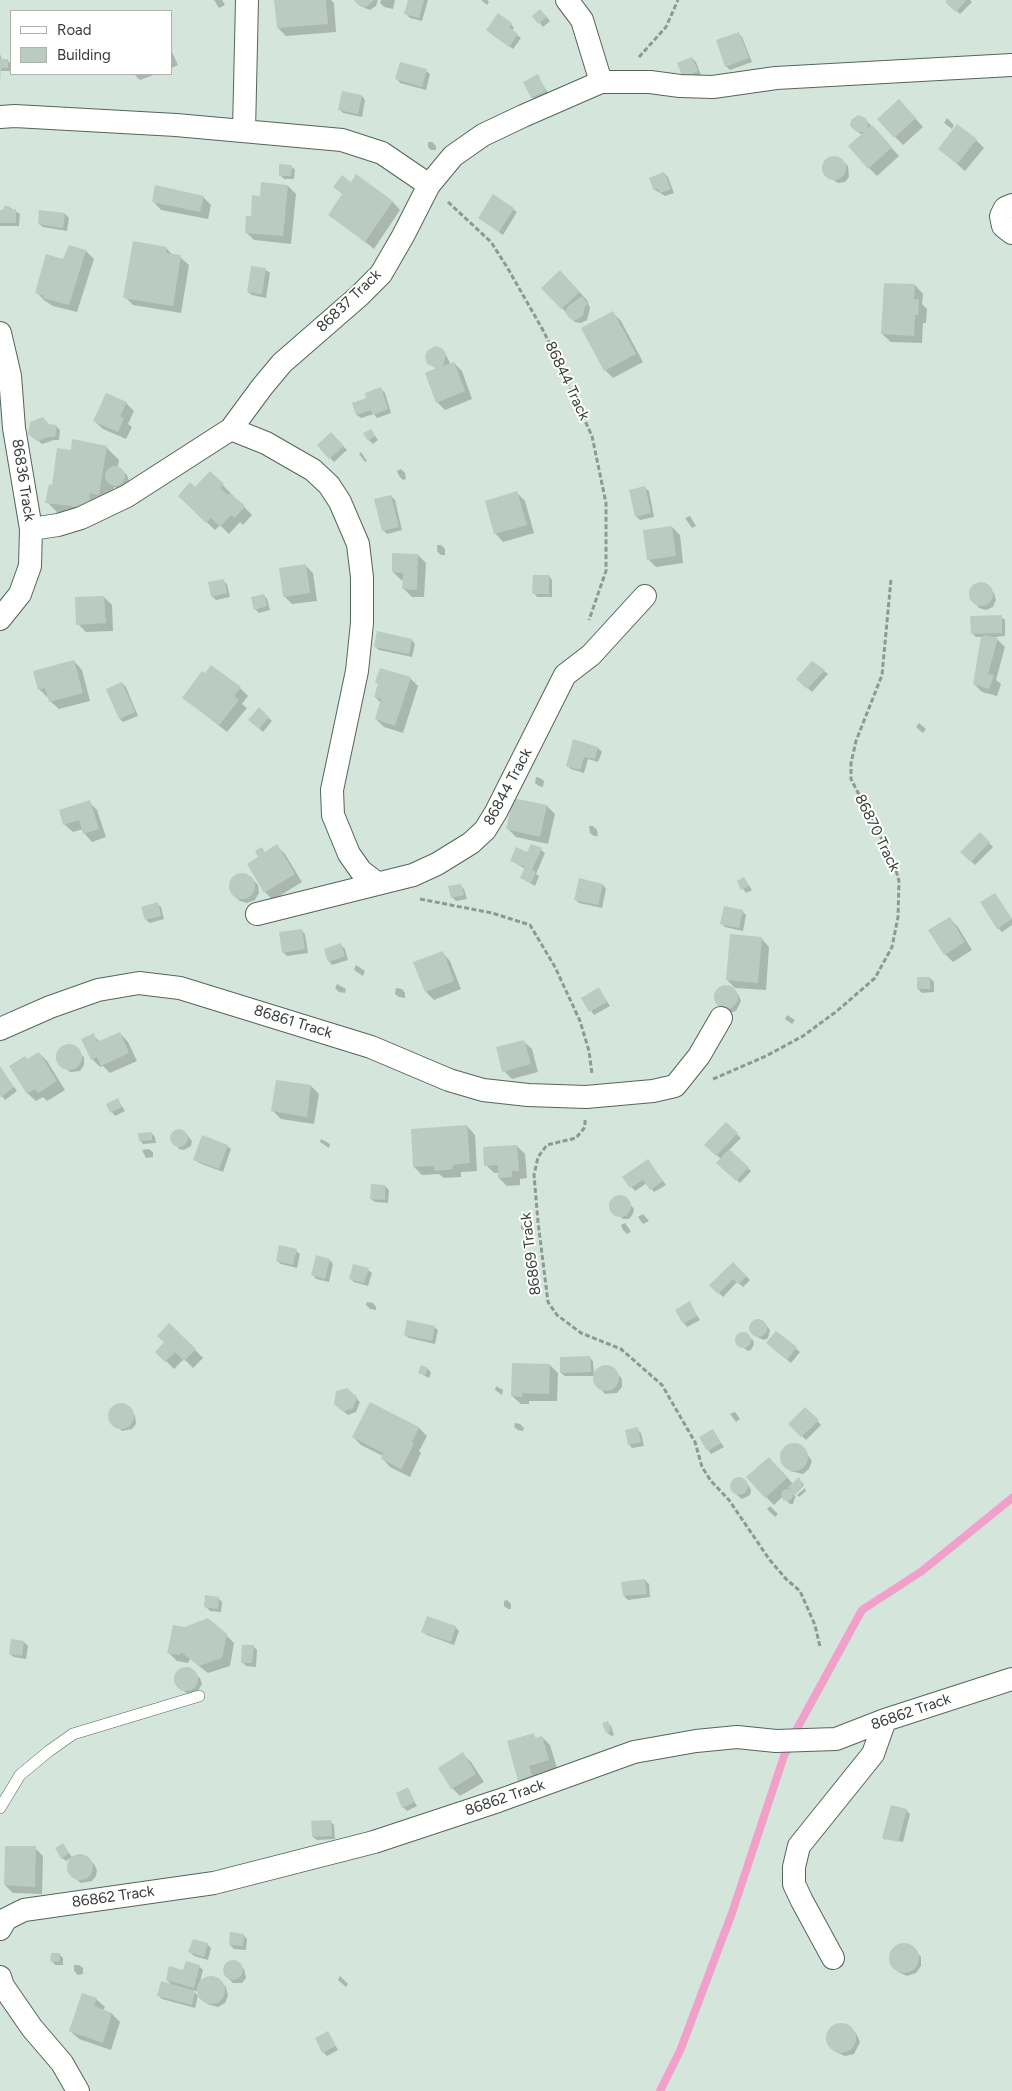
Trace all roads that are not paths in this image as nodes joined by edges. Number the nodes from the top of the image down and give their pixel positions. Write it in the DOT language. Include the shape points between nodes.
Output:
graph roads {
  1 [pos="248,0"];
  2 [pos="567,0"];
  3 [pos="1012,65"];
  4 [pos="601,82"];
  5 [pos="0,117"];
  6 [pos="244,131"];
  7 [pos="429,185"];
  8 [pos="1012,205"];
  9 [pos="1012,233"];
  10 [pos="0,333"];
  11 [pos="231,429"];
  12 [pos="30,529"];
  13 [pos="644,596"];
  14 [pos="0,619"];
  15 [pos="377,883"];
  16 [pos="257,914"];
  17 [pos="721,1018"];
  18 [pos="0,1029"];
  19 [pos="1012,1679"];
  20 [pos="199,1696"];
  21 [pos="885,1720"];
  22 [pos="0,1808"];
  23 [pos="0,1929"];
  24 [pos="833,1958"];
  25 [pos="0,1977"];
  26 [pos="78,2091"];
  1 -- 6 [label="street"];
  2 -- 4 [label="street" via="582,20"];
  3 -- 4 [label="street" via="776,78 713,87"];
  4 -- 7 [label="street, 86837 Track" via="483,135 453,156"];
  5 -- 6 [label="street"];
  6 -- 7 [label="street" via="342,140 382,153"];
  7 -- 11 [label="street, 86837 Track" via="381,274 282,363"];
  8 -- 9 [label="street" via="1005,208 1001,216 1003,226"];
  10 -- 12 [label="street, 86836 Track" via="10,376 14,428"];
  11 -- 12 [label="street, 86837 Track" via="128,496 81,518"];
  11 -- 15 [label="street" via="313,470 329,485 340,502 358,544 362,623 357,671 332,790 332,815 349,854 361,871"];
  12 -- 14 [label="street, 86836 Track" via="30,566 20,594"];
  13 -- 15 [label="street, 86844 Track" via="591,655 564,675 530,748 485,830 471,843 437,864 413,875"];
  15 -- 16 [label="street, 86844 Track"];
  17 -- 18 [label="street, 86861 Track" via="699,1056 675,1086 586,1096 483,1090 449,1080 371,1047 172,987 138,984 98,990"];
  19 -- 21 [label="street, 86862 Track"];
  20 -- 22 [label="lane" via="74,1734 20,1776"];
  21 -- 23 [label="street, 86862 Track" via="836,1739 776,1741 737,1737 634,1752 374,1842 214,1882 24,1910 6,1920"];
  21 -- 24 [label="street" via="873,1754 799,1846 794,1867 794,1884"];
  25 -- 26 [label="street" via="32,2028 62,2062"];
}
